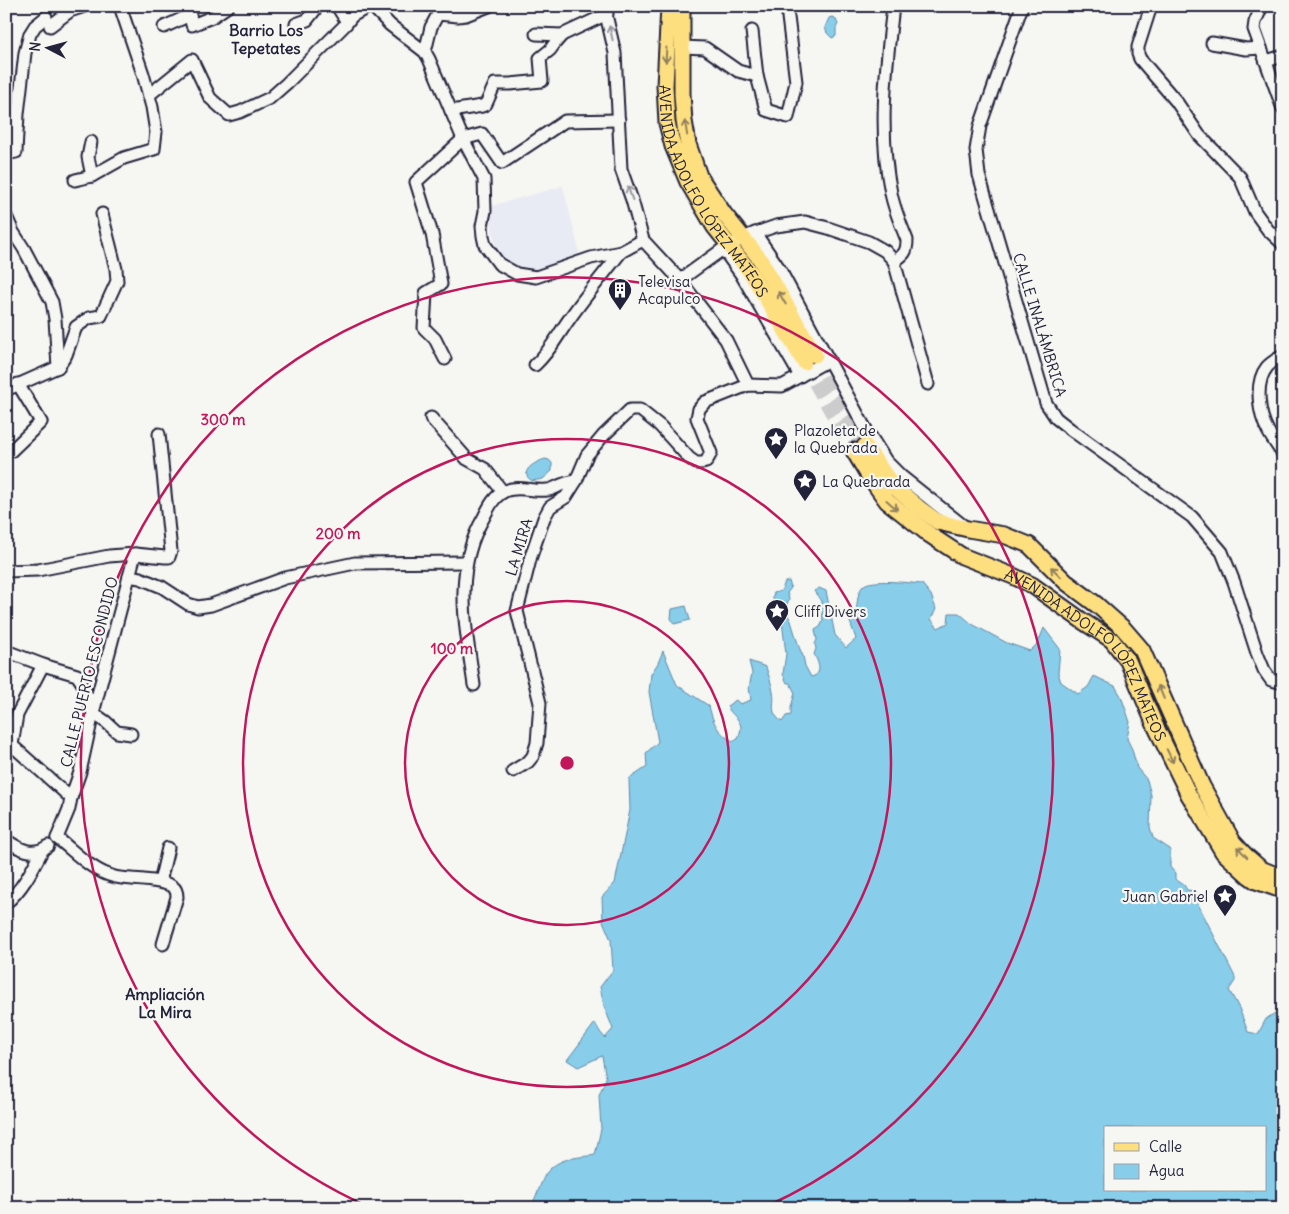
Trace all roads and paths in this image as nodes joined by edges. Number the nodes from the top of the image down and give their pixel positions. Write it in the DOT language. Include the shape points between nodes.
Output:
graph roads {
  1 [pos="85,6"];
  2 [pos="120,6"];
  3 [pos="228,6"];
  4 [pos="318,6"];
  5 [pos="337,6"];
  6 [pos="371,6"];
  7 [pos="489,6"];
  8 [pos="669,6"];
  9 [pos="682,6"];
  10 [pos="893,6"];
  11 [pos="1022,6"];
  12 [pos="1151,6"];
  13 [pos="1262,6"];
  14 [pos="189,10"];
  15 [pos="438,10"];
  16 [pos="606,10"];
  17 [pos="788,17"];
  18 [pos="347,22"];
  19 [pos="296,24"];
  20 [pos="164,27"];
  21 [pos="752,31"];
  22 [pos="536,34"];
  23 [pos="562,35"];
  24 [pos="1212,43"];
  25 [pos="682,47"];
  26 [pos="1261,48"];
  27 [pos="425,52"];
  28 [pos="1283,56"];
  29 [pos="1266,61"];
  30 [pos="757,76"];
  31 [pos="149,95"];
  32 [pos="1283,109"];
  33 [pos="451,111"];
  34 [pos="619,120"];
  35 [pos="463,139"];
  36 [pos="91,142"];
  37 [pos="6,154"];
  38 [pos="92,176"];
  39 [pos="75,180"];
  40 [pos="102,214"];
  41 [pos="6,216"];
  42 [pos="749,235"];
  43 [pos="643,240"];
  44 [pos="1283,244"];
  45 [pos="726,247"];
  46 [pos="621,252"];
  47 [pos="894,261"];
  48 [pos="680,280"];
  49 [pos="1283,356"];
  50 [pos="445,360"];
  51 [pos="812,363"];
  52 [pos="535,365"];
  53 [pos="58,367"];
  54 [pos="18,384"];
  55 [pos="928,384"];
  56 [pos="748,385"];
  57 [pos="6,390"];
  58 [pos="431,418"];
  59 [pos="159,434"];
  60 [pos="10,451"];
  61 [pos="1283,454"];
  62 [pos="576,481"];
  63 [pos="503,492"];
  64 [pos="968,529"];
  65 [pos="135,554"];
  66 [pos="466,562"];
  67 [pos="6,571"];
  68 [pos="129,576"];
  69 [pos="6,651"];
  70 [pos="43,665"];
  71 [pos="1283,683"];
  72 [pos="474,685"];
  73 [pos="93,713"];
  74 [pos="131,734"];
  75 [pos="8,746"];
  76 [pos="513,771"];
  77 [pos="70,798"];
  78 [pos="57,838"];
  79 [pos="6,840"];
  80 [pos="168,848"];
  81 [pos="43,849"];
  82 [pos="1283,878"];
  83 [pos="160,882"];
  84 [pos="1283,890"];
  85 [pos="6,903"];
  86 [pos="163,944"];
  1 -- 37 [label="street" via="35,26 30,34 25,53 16,152"];
  2 -- 31 [label="street"];
  3 -- 14 [label="street" via="192,26"];
  4 -- 19 [label="street" via="307,20"];
  5 -- 18 [label="street"];
  6 -- 18 [label="street"];
  6 -- 27 [label="street"];
  7 -- 15 [label="street" via="458,16"];
  8 -- 45 [label="main road, AVENIDA ADOLFO LÓPEZ MATEOS, one-way" via="665,86 667,123 688,182"];
  9 -- 25 [label="main road, AVENIDA ADOLFO LÓPEZ MATEOS"];
  10 -- 47 [label="street" via="884,87 886,157 891,194 907,240 903,256"];
  11 -- 71 [label="street, CALLE INALÁMBRICA" via="980,126 976,150 979,175 1046,403 1056,418 1192,517 1212,540 1222,552 1264,670 1271,680"];
  12 -- 44 [label="street" via="1138,47 1140,59 1176,101 1199,135 1240,177 1255,212"];
  13 -- 26 [label="street" via="1254,30"];
  14 -- 20 [label="street"];
  15 -- 27 [label="street"];
  16 -- 23 [label="street"];
  34 -- 16 [label="street, one-way" via="615,53"];
  17 -- 30 [label="street" via="796,82 788,117 766,110"];
  18 -- 31 [label="street" via="270,98 240,112 229,115 210,98 192,60"];
  21 -- 30 [label="street"];
  22 -- 23 [label="street"];
  23 -- 33 [label="street" via="540,58 542,81 495,84 486,104"];
  24 -- 26 [label="street" via="1246,49"];
  25 -- 30 [label="street" via="705,48 738,71"];
  42 -- 25 [label="main road, AVENIDA ADOLFO LÓPEZ MATEOS, one-way" via="724,214 699,176 688,144 682,94"];
  26 -- 29 [label="street"];
  27 -- 33 [label="street"];
  28 -- 29 [label="street"];
  29 -- 32 [label="street"];
  31 -- 38 [label="street" via="156,132 154,149 124,158"];
  33 -- 35 [label="street"];
  34 -- 35 [label="street" via="565,121 502,163 482,134"];
  43 -- 34 [label="street, one-way" via="621,169"];
  35 -- 46 [label="street" via="484,179 482,236 498,264 517,274 536,277 591,258"];
  35 -- 50 [label="street" via="416,182 432,234 441,284 426,293 424,328 435,339"];
  36 -- 38 [label="street" via="88,157"];
  38 -- 39 [label="street"];
  40 -- 53 [label="street" via="117,280 101,316 89,318 76,328"];
  41 -- 53 [label="street" via="52,302"];
  42 -- 45 [label="street"];
  42 -- 47 [label="street" via="776,226 805,222 869,242 885,251"];
  42 -- 51 [label="main road, AVENIDA ADOLFO LÓPEZ MATEOS"];
  43 -- 46 [label="street"];
  43 -- 48 [label="street"];
  45 -- 48 [label="street"];
  45 -- 51 [label="main road, AVENIDA ADOLFO LÓPEZ MATEOS" via="751,273"];
  46 -- 52 [label="street" via="546,355"];
  47 -- 55 [label="street"];
  48 -- 56 [label="street" via="726,340"];
  49 -- 61 [label="street" via="1265,369 1259,393 1267,430"];
  51 -- 56 [label="street" via="782,386"];
  51 -- 64 [label="street" via="864,426 886,461"];
  53 -- 54 [label="street"];
  54 -- 57 [label="street"];
  54 -- 60 [label="street" via="41,422"];
  56 -- 62 [label="street, LA MIRA" via="705,402 699,409 697,418 711,453 706,462 696,463 660,426 640,410 630,410 587,455"];
  58 -- 63 [label="street" via="467,460 485,469"];
  59 -- 65 [label="street" via="171,551 165,558"];
  62 -- 63 [label="street" via="549,491 512,489"];
  62 -- 76 [label="street, LA MIRA" via="566,498 550,507 544,518 517,611 540,703 540,723 533,756"];
  63 -- 66 [label="street" via="494,500 477,528"];
  82 -- 64 [label="main road, AVENIDA ADOLFO LÓPEZ MATEOS, one-way" via="1262,868 1233,842 1202,786 1142,650 1123,628 1066,582 1029,545 1004,535"];
  64 -- 84 [label="main road, AVENIDA ADOLFO LÓPEZ MATEOS, one-way" via="938,522 892,486 859,449 869,476 888,501 930,535 962,556 1032,585 1112,640 1128,661 1189,796 1223,852 1249,876"];
  65 -- 67 [label="street" via="38,570"];
  65 -- 68 [label="street, CALLE PUERTO ESCONDIDO"];
  66 -- 68 [label="street" via="356,563 285,578 198,607 162,587"];
  66 -- 72 [label="street" via="464,614"];
  68 -- 73 [label="street, CALLE PUERTO ESCONDIDO"];
  69 -- 70 [label="street"];
  70 -- 73 [label="street" via="77,675 84,684"];
  70 -- 75 [label="street" via="17,715"];
  73 -- 74 [label="street" via="117,732"];
  73 -- 77 [label="street, CALLE PUERTO ESCONDIDO" via="80,772"];
  75 -- 77 [label="street"];
  77 -- 78 [label="street, CALLE PUERTO ESCONDIDO"];
  78 -- 81 [label="street"];
  78 -- 83 [label="street" via="98,871 116,877"];
  79 -- 81 [label="street" via="20,850"];
  80 -- 83 [label="street"];
  81 -- 85 [label="street" via="14,896"];
  83 -- 86 [label="street" via="172,886 178,897"];
}
